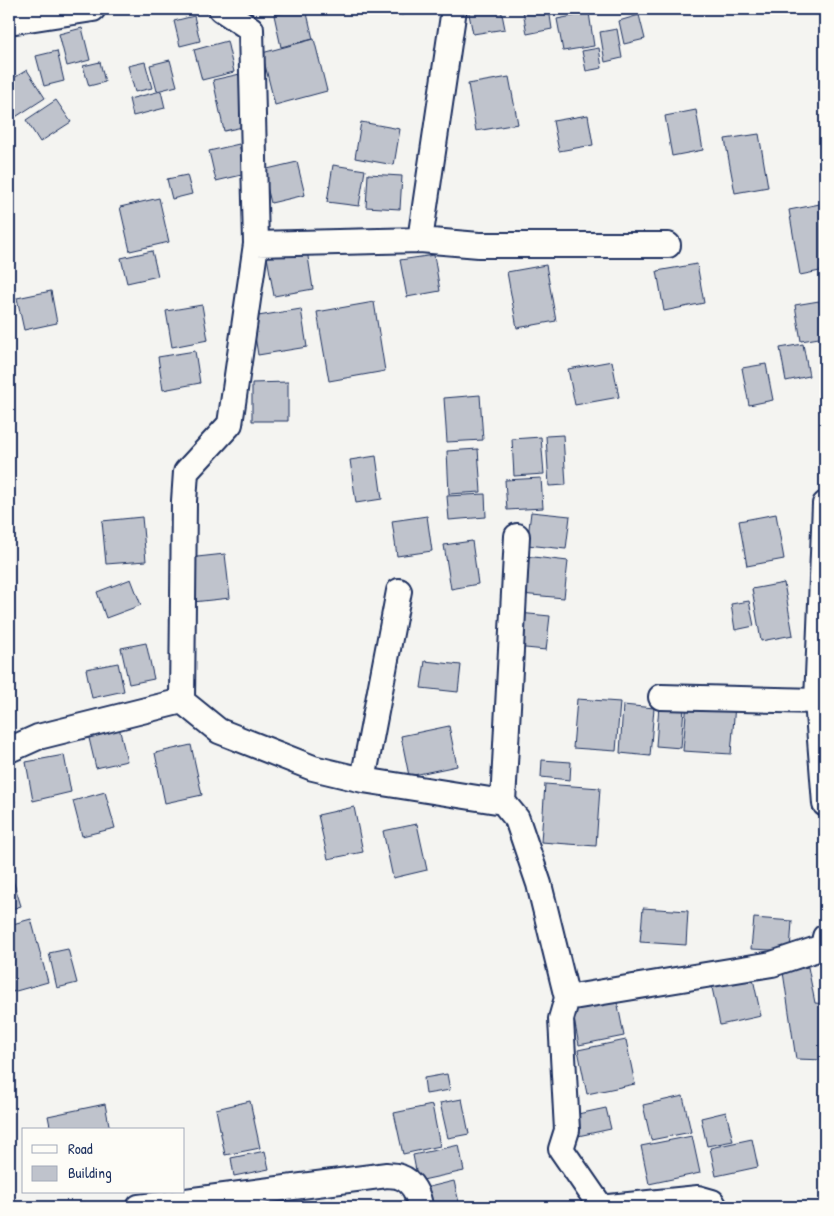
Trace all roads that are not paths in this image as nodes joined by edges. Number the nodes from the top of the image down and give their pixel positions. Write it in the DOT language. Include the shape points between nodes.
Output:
graph roads {
  1 [pos="92,9"];
  2 [pos="221,9"];
  3 [pos="454,9"];
  4 [pos="9,22"];
  5 [pos="420,240"];
  6 [pos="256,244"];
  7 [pos="668,245"];
  8 [pos="825,504"];
  9 [pos="517,536"];
  10 [pos="399,591"];
  11 [pos="661,697"];
  12 [pos="182,701"];
  13 [pos="817,701"];
  14 [pos="9,750"];
  15 [pos="363,780"];
  16 [pos="503,802"];
  17 [pos="825,804"];
  18 [pos="825,937"];
  19 [pos="567,998"];
  20 [pos="139,1207"];
  21 [pos="420,1207"];
  22 [pos="601,1207"];
  23 [pos="609,1207"];
  24 [pos="715,1207"];
  1 -- 4 [label="street"];
  2 -- 6 [label="street" via="251,29"];
  3 -- 5 [label="street"];
  5 -- 6 [label="street"];
  5 -- 7 [label="street" via="479,245"];
  6 -- 12 [label="street" via="230,424 186,472"];
  8 -- 13 [label="street"];
  9 -- 16 [label="street"];
  10 -- 15 [label="street"];
  11 -- 13 [label="street"];
  12 -- 14 [label="street" via="38,738"];
  12 -- 15 [label="street" via="219,731 313,768"];
  13 -- 17 [label="street"];
  15 -- 16 [label="street"];
  16 -- 19 [label="street" via="517,819 539,884"];
  18 -- 19 [label="street" via="823,948 772,964"];
  19 -- 22 [label="street" via="561,1019 567,1130 560,1149"];
  20 -- 21 [label="street" via="387,1175 400,1177 414,1186"];
  23 -- 24 [label="street" via="698,1198 712,1202"];
}
